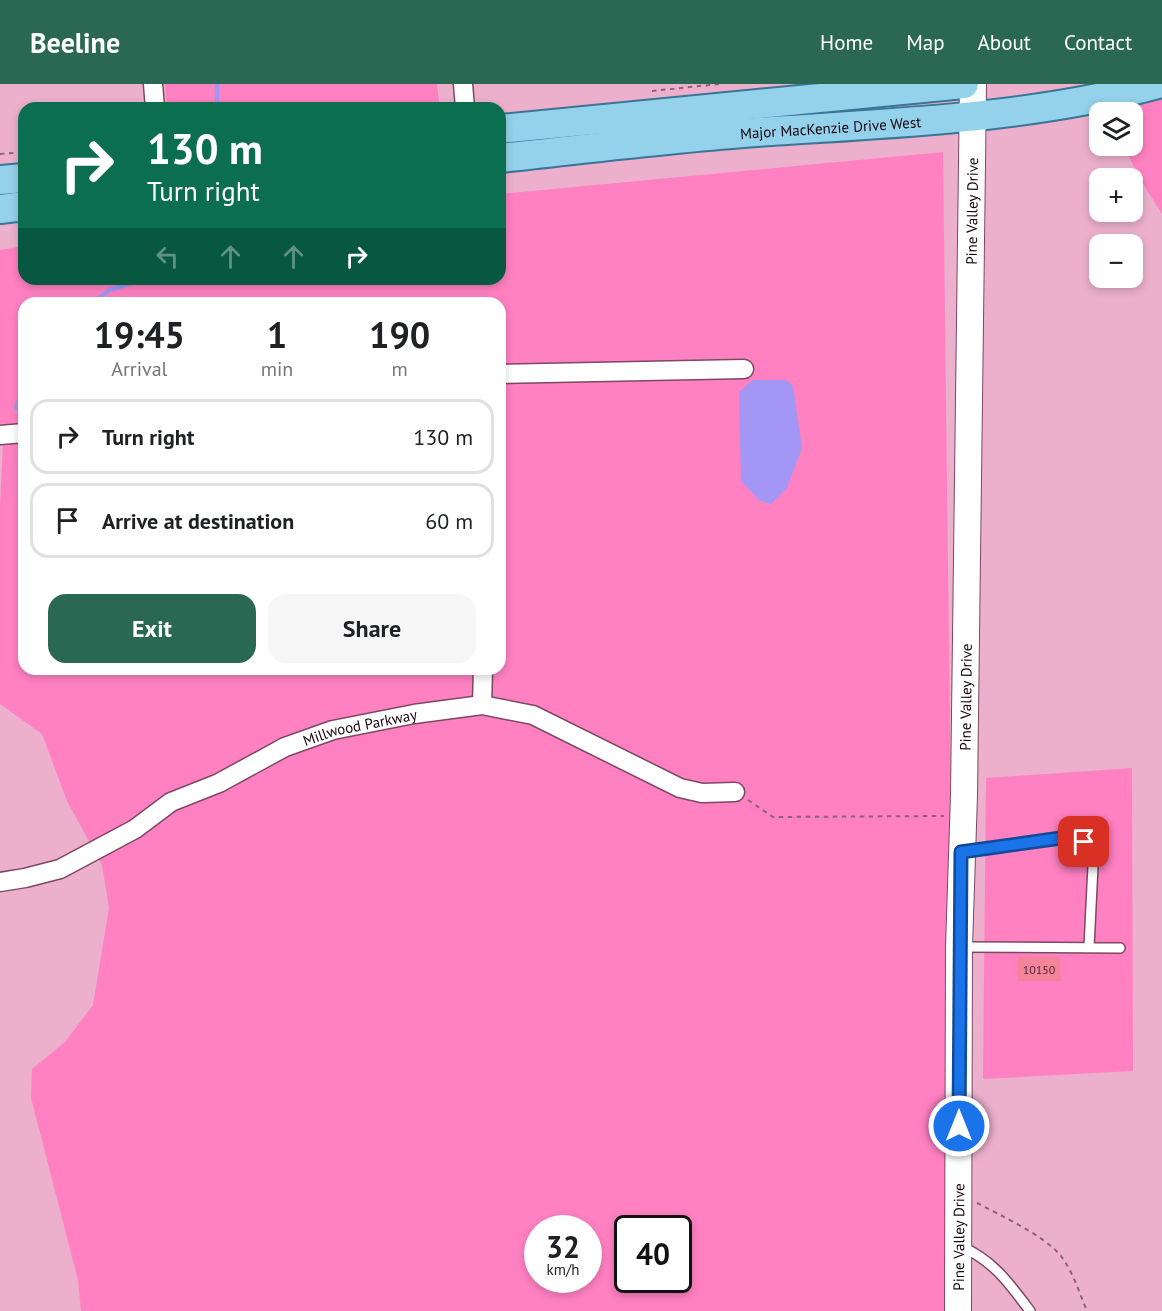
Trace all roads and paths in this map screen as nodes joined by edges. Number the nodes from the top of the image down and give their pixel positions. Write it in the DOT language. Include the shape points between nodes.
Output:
graph roads {
  1 [pos="153,84"];
  2 [pos="463,84"];
  3 [pos="964,84"];
  4 [pos="973,84"];
  5 [pos="1158,84"];
  6 [pos="154,102"];
  7 [pos="464,102"];
  8 [pos="972,116"];
  9 [pos="506,128"];
  10 [pos="18,152"];
  11 [pos="0,154"];
  12 [pos="506,157"];
  13 [pos="18,178"];
  14 [pos="0,180"];
  15 [pos="18,206"];
  16 [pos="0,208"];
  17 [pos="744,369"];
  18 [pos="506,374"];
  19 [pos="18,434"];
  20 [pos="0,435"];
  21 [pos="483,675"];
  22 [pos="482,705"];
  23 [pos="735,792"];
  24 [pos="962,816"];
  25 [pos="961,852"];
  26 [pos="0,882"];
  27 [pos="959,947"];
  28 [pos="1089,947"];
  29 [pos="1120,948"];
  30 [pos="959,1194"];
  31 [pos="958,1245"];
  32 [pos="958,1311"];
  33 [pos="1030,1311"];
  34 [pos="1087,1311"];
  1 -- 6 [label="street"];
  2 -- 7 [label="street"];
  3 -- 9 [label="main road, Major MacKenzie Drive West"];
  4 -- 8 [label="street, Pine Valley Drive"];
  5 -- 8 [label="main road, Major MacKenzie Drive West" via="1119,95"];
  8 -- 12 [label="main road, Major MacKenzie Drive West" via="752,132"];
  8 -- 24 [label="street, Pine Valley Drive"];
  10 -- 11 [label="path"];
  13 -- 14 [label="main road"];
  15 -- 16 [label="main road"];
  17 -- 18 [label="street"];
  19 -- 20 [label="street"];
  21 -- 22 [label="street"];
  22 -- 23 [label="street, Millwood Parkway" via="533,716 680,788"];
  22 -- 26 [label="street, Millwood Parkway" via="333,730 285,747 219,783 171,802 135,829 60,869"];
  23 -- 24 [label="path" via="773,817"];
  24 -- 25 [label="street, Pine Valley Drive"];
  25 -- 27 [label="street, Pine Valley Drive"];
  25 -- 28 [label="lane" via="1061,838 1084,842 1093,866"];
  27 -- 28 [label="lane"];
  27 -- 30 [label="street, Pine Valley Drive"];
  28 -- 29 [label="lane"];
  30 -- 31 [label="street, Pine Valley Drive"];
  30 -- 34 [label="path" via="1011,1220 1060,1254"];
  31 -- 32 [label="street, Pine Valley Drive"];
  31 -- 33 [label="lane" via="976,1253 1004,1275"];
}
